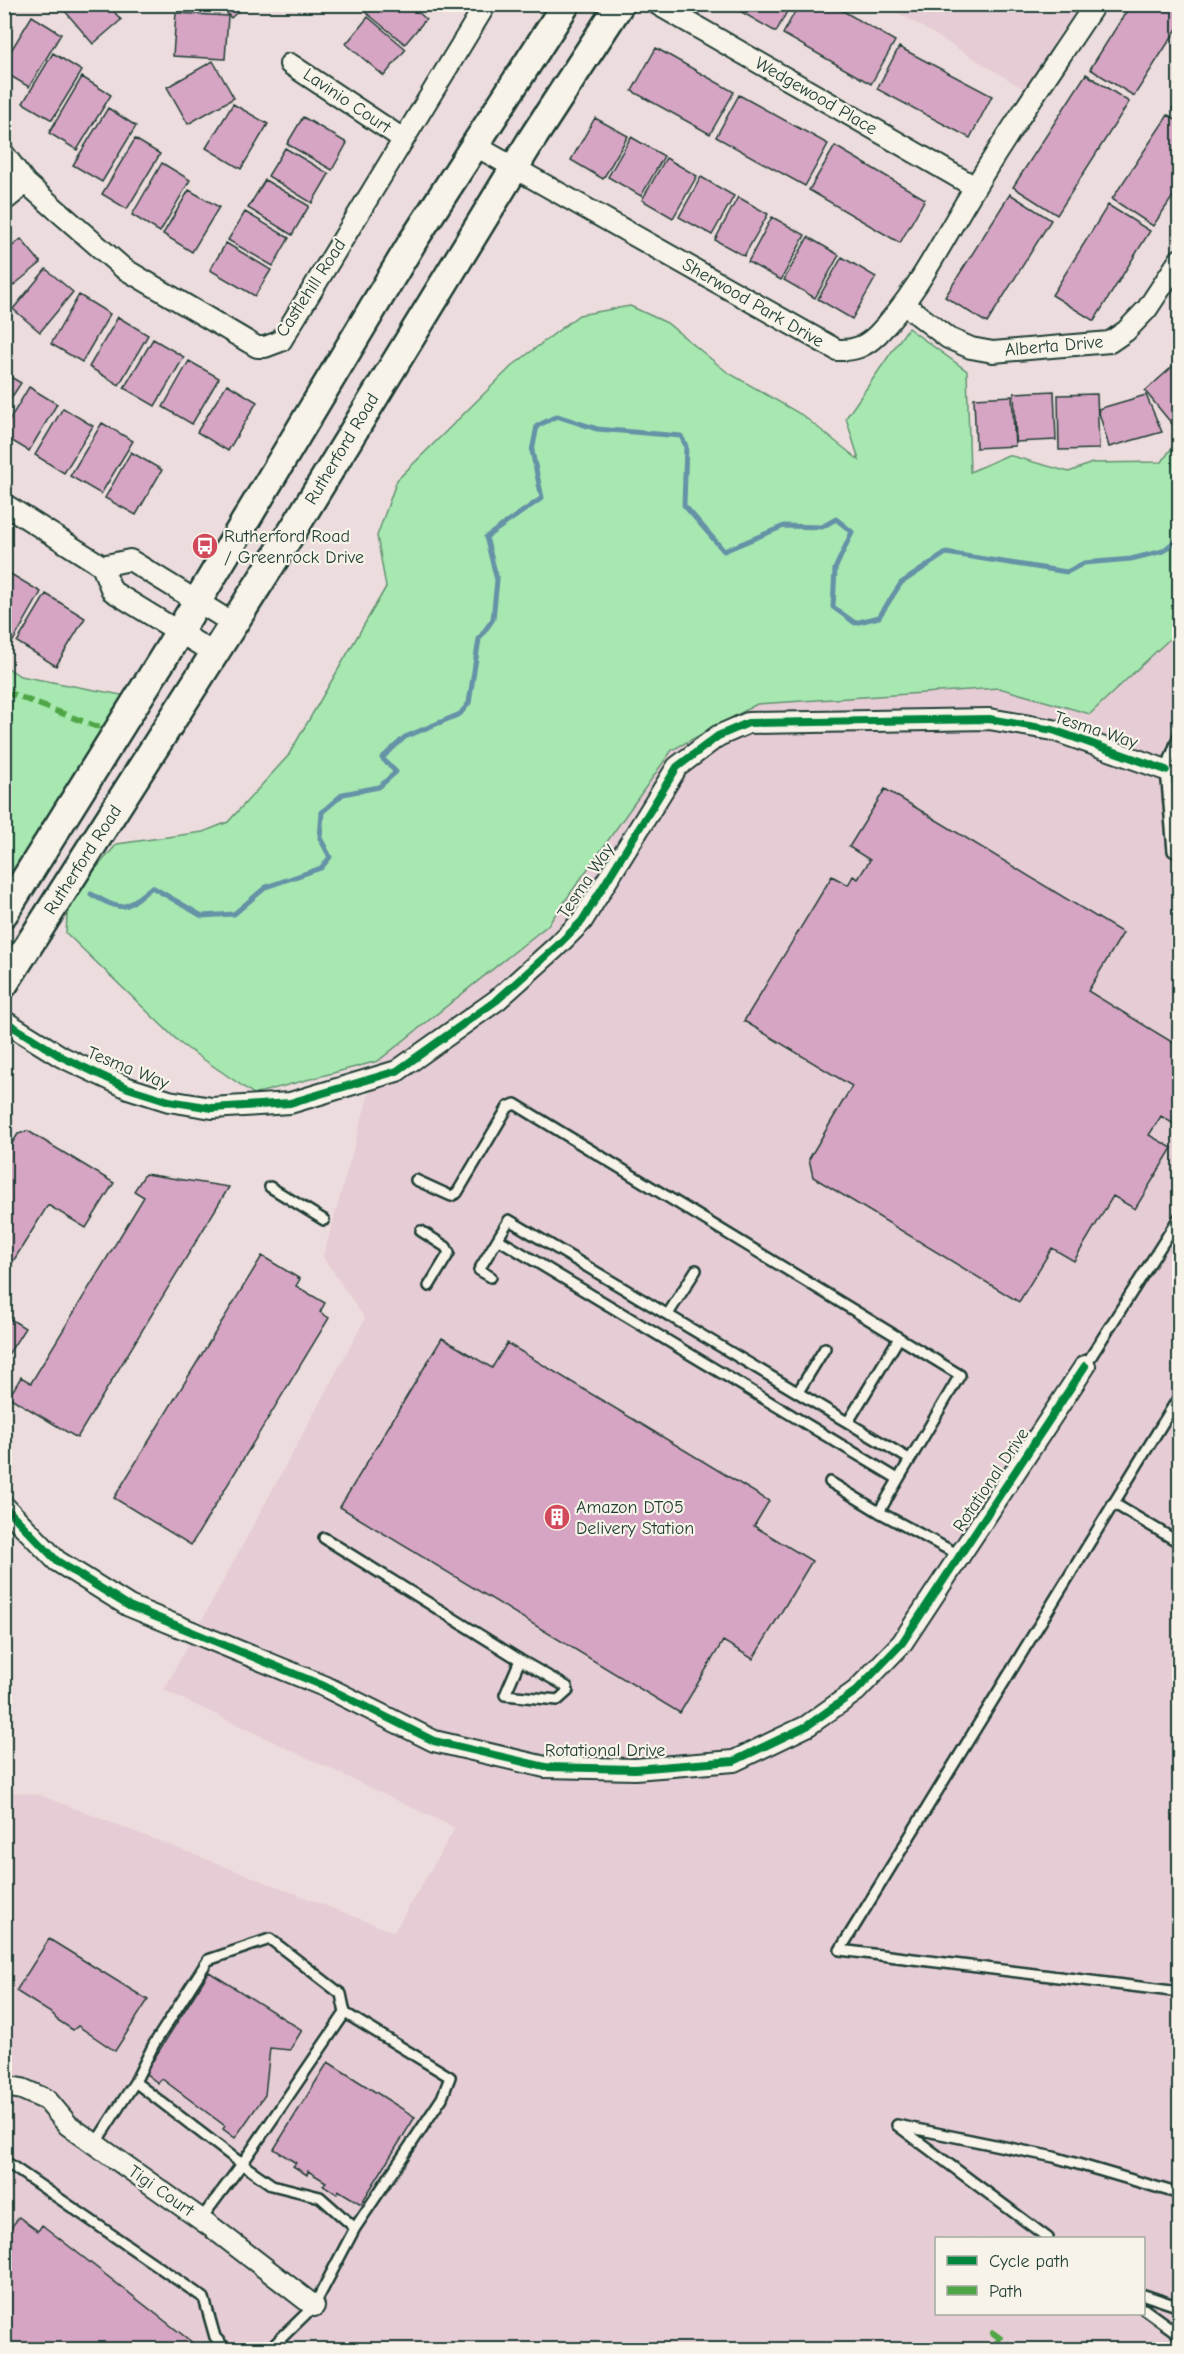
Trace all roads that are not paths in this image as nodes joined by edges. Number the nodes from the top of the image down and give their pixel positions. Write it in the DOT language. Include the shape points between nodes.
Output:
graph roads {
  1 [pos="486,4"];
  2 [pos="566,4"];
  3 [pos="620,4"];
  4 [pos="657,4"];
  5 [pos="1095,4"];
  6 [pos="290,64"];
  7 [pos="403,139"];
  8 [pos="474,145"];
  9 [pos="4,154"];
  10 [pos="514,169"];
  11 [pos="26,183"];
  12 [pos="975,187"];
  13 [pos="4,201"];
  14 [pos="1179,259"];
  15 [pos="904,304"];
  16 [pos="4,504"];
  17 [pos="102,566"];
  18 [pos="197,601"];
  19 [pos="234,624"];
  20 [pos="179,632"];
  21 [pos="215,654"];
  22 [pos="1179,732"];
  23 [pos="1166,770"];
  24 [pos="1179,855"];
  25 [pos="4,913"];
  26 [pos="4,984"];
  27 [pos="4,1021"];
  28 [pos="416,1180"];
  29 [pos="270,1187"];
  30 [pos="1179,1216"];
  31 [pos="324,1220"];
  32 [pos="421,1231"];
  33 [pos="498,1239"];
  34 [pos="696,1270"];
  35 [pos="491,1277"];
  36 [pos="429,1286"];
  37 [pos="668,1314"];
  38 [pos="899,1338"];
  39 [pos="825,1348"];
  40 [pos="1085,1366"];
  41 [pos="798,1392"];
  42 [pos="1179,1395"];
  43 [pos="848,1422"];
  44 [pos="909,1459"];
  45 [pos="898,1479"];
  46 [pos="830,1482"];
  47 [pos="1113,1503"];
  48 [pos="4,1506"];
  49 [pos="879,1512"];
  50 [pos="324,1538"];
  51 [pos="1179,1543"];
  52 [pos="959,1555"];
  53 [pos="520,1660"];
  54 [pos="1179,1992"];
  55 [pos="345,2013"];
  56 [pos="135,2082"];
  57 [pos="4,2086"];
  58 [pos="95,2144"];
  59 [pos="4,2164"];
  60 [pos="242,2164"];
  61 [pos="1179,2194"];
  62 [pos="201,2220"];
  63 [pos="355,2228"];
  64 [pos="1047,2237"];
  65 [pos="1145,2296"];
  66 [pos="314,2306"];
  67 [pos="1179,2307"];
  68 [pos="1145,2310"];
  69 [pos="1179,2335"];
  70 [pos="227,2349"];
  71 [pos="269,2349"];
  1 -- 7 [label="street, Castlehill Road"];
  2 -- 8 [label="main road, Rutherford Road"];
  3 -- 10 [label="main road, Rutherford Road"];
  4 -- 12 [label="street, Wedgewood Place"];
  5 -- 12 [label="street, Sherwood Park Drive"];
  6 -- 7 [label="street, Lavinio Court"];
  7 -- 11 [label="street, Castlehill Road" via="281,340 265,348 257,347 123,268"];
  8 -- 10 [label="street, Sherwood Park Drive"];
  8 -- 18 [label="main road, Rutherford Road"];
  9 -- 11 [label="street, Castlehill Road"];
  10 -- 15 [label="street, Sherwood Park Drive" via="837,350 863,346"];
  10 -- 19 [label="main road, Rutherford Road"];
  11 -- 13 [label="street"];
  12 -- 15 [label="street, Sherwood Park Drive"];
  14 -- 15 [label="street, Alberta Drive" via="1147,309 1110,342 993,351 971,348 948,338"];
  16 -- 17 [label="street"];
  17 -- 18 [label="street" via="130,560"];
  17 -- 20 [label="street" via="112,591"];
  18 -- 19 [label="street"];
  18 -- 20 [label="main road, Rutherford Road"];
  19 -- 21 [label="main road, Rutherford Road"];
  20 -- 21 [label="street"];
  20 -- 25 [label="main road, Rutherford Road"];
  21 -- 26 [label="main road, Rutherford Road"];
  22 -- 23 [label="lane"];
  23 -- 24 [label="lane" via="1173,851"];
  23 -- 27 [label="street, Tesma Way" via="1053,730 988,719 748,723 718,736 677,767 582,921 497,1000 397,1071 290,1103 212,1108 169,1101 128,1088 62,1057"];
  28 -- 38 [label="lane" via="451,1196 457,1193 508,1107 515,1104"];
  29 -- 31 [label="lane"];
  30 -- 40 [label="lane"];
  32 -- 36 [label="lane" via="449,1253"];
  33 -- 35 [label="lane" via="479,1270"];
  33 -- 37 [label="lane" via="509,1220"];
  33 -- 45 [label="lane"];
  34 -- 37 [label="lane"];
  37 -- 41 [label="lane"];
  38 -- 43 [label="lane"];
  38 -- 44 [label="lane" via="960,1375"];
  39 -- 41 [label="lane"];
  40 -- 52 [label="street, Rotational Drive"];
  41 -- 43 [label="lane"];
  42 -- 47 [label="lane"];
  43 -- 44 [label="lane"];
  44 -- 45 [label="lane"];
  45 -- 49 [label="lane"];
  46 -- 49 [label="lane"];
  47 -- 51 [label="lane"];
  47 -- 54 [label="lane" via="840,1950"];
  48 -- 52 [label="street, Rotational Drive" via="57,1561 129,1606 324,1686 434,1741 545,1767 635,1769 734,1761 807,1726 856,1691 902,1643"];
  49 -- 52 [label="lane"];
  50 -- 53 [label="lane"];
  53 -- 53 [label="lane" via="567,1686 568,1691 558,1700 505,1695"];
  55 -- 56 [label="lane" via="341,1994 270,1939 242,1947 208,1960 154,2044"];
  55 -- 60 [label="lane"];
  55 -- 63 [label="lane" via="450,2077 442,2098"];
  56 -- 58 [label="lane"];
  56 -- 60 [label="lane"];
  57 -- 58 [label="street, Tigi Court" via="47,2100 68,2125"];
  58 -- 62 [label="street, Tigi Court"];
  59 -- 70 [label="lane" via="204,2298 215,2337"];
  60 -- 62 [label="lane"];
  60 -- 63 [label="lane" via="272,2185 320,2198"];
  61 -- 64 [label="lane" via="1054,2157 897,2125"];
  62 -- 66 [label="street, Tigi Court"];
  63 -- 66 [label="lane"];
  65 -- 67 [label="lane"];
  66 -- 71 [label="lane"];
  68 -- 69 [label="lane"];
}
